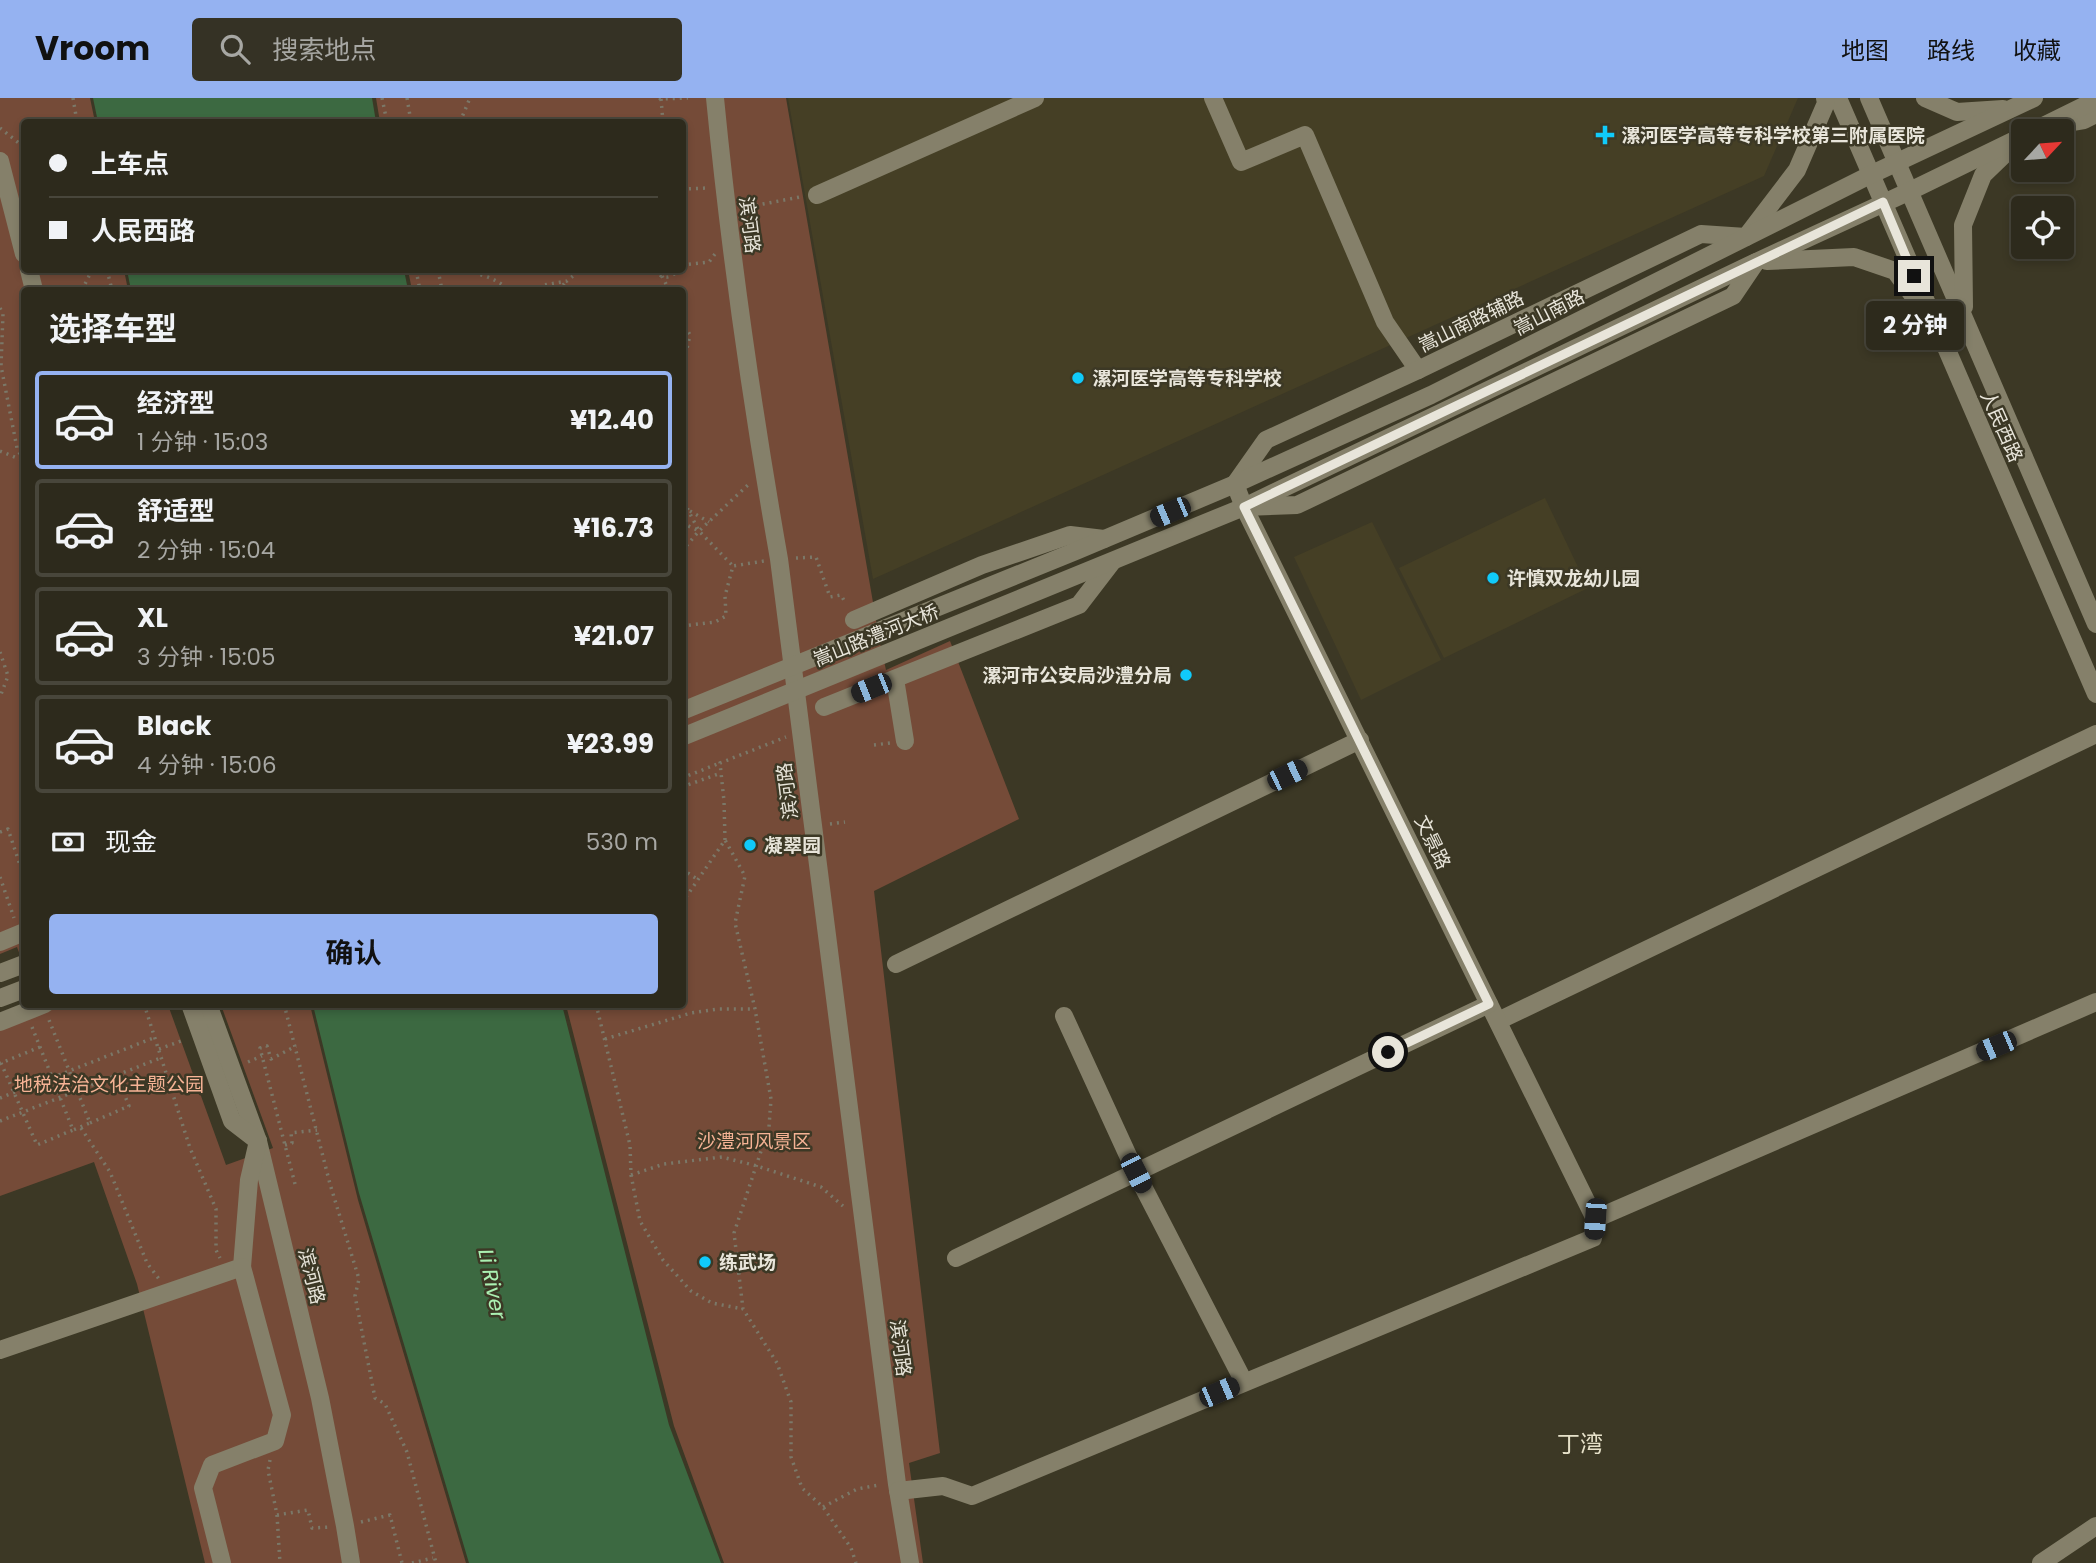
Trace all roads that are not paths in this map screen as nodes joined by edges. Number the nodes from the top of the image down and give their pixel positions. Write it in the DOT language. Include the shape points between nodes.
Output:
graph roads {
  1 [pos="715,98"];
  2 [pos="1035,98"];
  3 [pos="1213,98"];
  4 [pos="1825,98"];
  5 [pos="1838,98"];
  6 [pos="1869,98"];
  7 [pos="1925,98"];
  8 [pos="2096,100"];
  9 [pos="2027,101"];
  10 [pos="2096,114"];
  11 [pos="2057,119"];
  12 [pos="2074,122"];
  13 [pos="2011,142"];
  14 [pos="2011,148"];
  15 [pos="0,161"];
  16 [pos="1897,162"];
  17 [pos="1870,175"];
  18 [pos="1910,191"];
  19 [pos="817,195"];
  20 [pos="1883,202"];
  21 [pos="1746,237"];
  22 [pos="21,242"];
  23 [pos="1756,262"];
  24 [pos="1964,318"];
  25 [pos="1935,324"];
  26 [pos="1419,370"];
  27 [pos="1235,484"];
  28 [pos="1244,507"];
  29 [pos="1104,539"];
  30 [pos="1076,551"];
  31 [pos="1112,562"];
  32 [pos="854,620"];
  33 [pos="2096,624"];
  34 [pos="895,679"];
  35 [pos="2096,694"];
  36 [pos="824,707"];
  37 [pos="686,709"];
  38 [pos="2096,734"];
  39 [pos="686,735"];
  40 [pos="1360,740"];
  41 [pos="905,741"];
  42 [pos="21,933"];
  43 [pos="0,942"];
  44 [pos="896,964"];
  45 [pos="21,965"];
  46 [pos="0,973"];
  47 [pos="21,990"];
  48 [pos="0,998"];
  49 [pos="2096,1002"];
  50 [pos="1489,1004"];
  51 [pos="35,1008"];
  52 [pos="191,1008"];
  53 [pos="209,1008"];
  54 [pos="1064,1016"];
  55 [pos="0,1021"];
  56 [pos="1498,1021"];
  57 [pos="258,1141"];
  58 [pos="1136,1173"];
  59 [pos="1595,1219"];
  60 [pos="956,1258"];
  61 [pos="235,1269"];
  62 [pos="0,1350"];
  63 [pos="1244,1382"];
  64 [pos="898,1488"];
  65 [pos="2096,1526"];
  66 [pos="222,1563"];
  67 [pos="351,1563"];
  68 [pos="910,1563"];
  69 [pos="2041,1563"];
  1 -- 64 [label="street, 滨河路" via="729,234 779,559"];
  2 -- 19 [label="street"];
  3 -- 26 [label="street" via="1241,162 1305,135 1385,322"];
  4 -- 21 [label="street" via="1797,170"];
  5 -- 17 [label="street, 人民西路"];
  6 -- 16 [label="street, 人民西路"];
  7 -- 9 [label="street" via="1957,112"];
  8 -- 11 [label="street"];
  9 -- 16 [label="street, 嵩山南路"];
  10 -- 12 [label="street"];
  13 -- 18 [label="street"];
  14 -- 24 [label="street" via="1983,175 1963,225"];
  15 -- 22 [label="street"];
  16 -- 17 [label="street, 嵩山南路"];
  16 -- 18 [label="street, 人民西路"];
  17 -- 20 [label="street, 人民西路"];
  17 -- 21 [label="street, 嵩山南路"];
  18 -- 20 [label="street"];
  18 -- 24 [label="street, 人民西路"];
  20 -- 23 [label="street"];
  20 -- 25 [label="street, 人民西路"];
  21 -- 26 [label="street, 嵩山南路辅路" via="1701,234"];
  21 -- 27 [label="street, 嵩山南路" via="1431,395"];
  23 -- 25 [label="street" via="1854,257 1895,271"];
  23 -- 28 [label="street"];
  24 -- 33 [label="street, 人民西路"];
  25 -- 35 [label="street, 人民西路"];
  26 -- 27 [label="street, 嵩山南路辅路" via="1266,440"];
  27 -- 28 [label="street, 文景路"];
  27 -- 29 [label="street, 嵩山南路"];
  28 -- 31 [label="street"];
  28 -- 40 [label="street, 文景路"];
  29 -- 30 [label="street, 嵩山南路"];
  29 -- 32 [label="street" via="1070,534 982,565"];
  30 -- 37 [label="street, 嵩山路澧河大桥"];
  31 -- 34 [label="street" via="1079,605"];
  31 -- 39 [label="street, 嵩山路澧河大桥"];
  34 -- 36 [label="street"];
  34 -- 41 [label="street"];
  38 -- 56 [label="street"];
  40 -- 44 [label="street"];
  40 -- 50 [label="street, 文景路"];
  42 -- 43 [label="street"];
  45 -- 46 [label="street"];
  47 -- 48 [label="street"];
  49 -- 59 [label="street"];
  50 -- 56 [label="street, 文景路"];
  50 -- 58 [label="street"];
  51 -- 55 [label="street"];
  52 -- 57 [label="street" via="232,1122"];
  53 -- 57 [label="street, 滨河路"];
  54 -- 58 [label="street"];
  56 -- 59 [label="street, 文景路"];
  57 -- 61 [label="street"];
  57 -- 67 [label="street, 滨河路" via="320,1398"];
  58 -- 60 [label="street"];
  58 -- 63 [label="street"];
  59 -- 63 [label="street" via="1594,1238"];
  61 -- 62 [label="street"];
  61 -- 66 [label="street" via="282,1415 275,1441 212,1465 203,1488"];
  63 -- 64 [label="street" via="972,1496 943,1486"];
  64 -- 68 [label="street, 滨河路"];
  65 -- 69 [label="street"];
}
